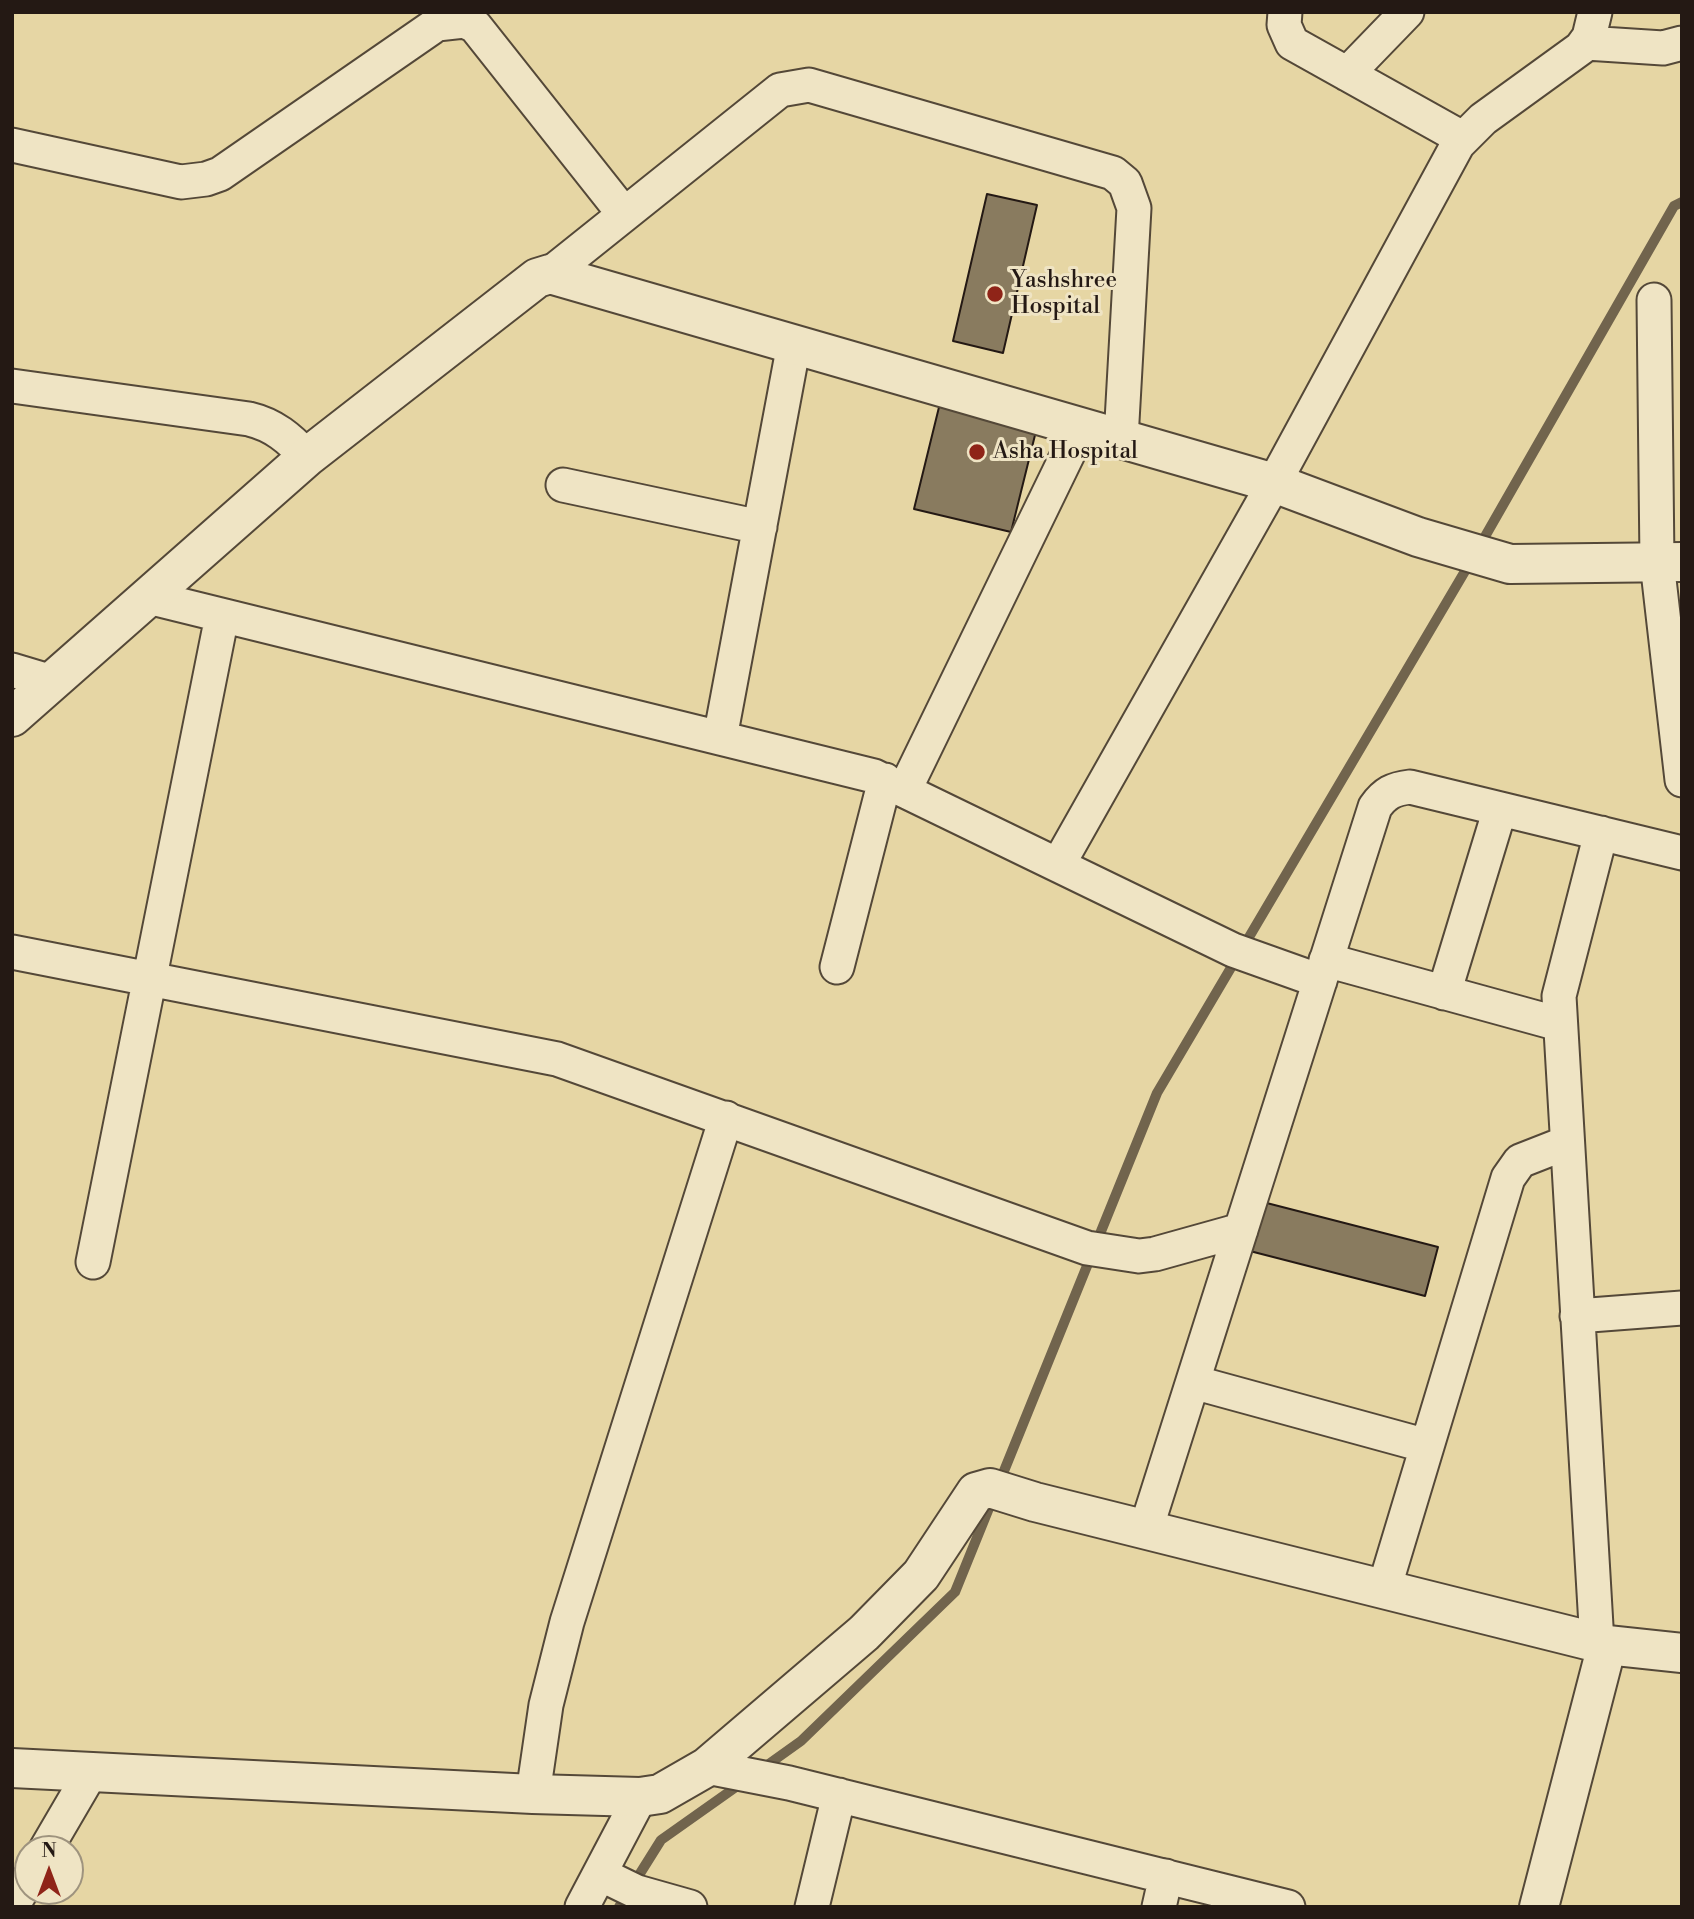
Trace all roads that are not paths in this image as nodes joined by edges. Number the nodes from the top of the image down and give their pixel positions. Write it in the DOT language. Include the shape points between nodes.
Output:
graph roads {
  1 [pos="1285,12"];
  2 [pos="1407,12"];
  3 [pos="1591,27"];
  4 [pos="1682,43"];
  5 [pos="1347,74"];
  6 [pos="1462,138"];
  7 [pos="12,145"];
  8 [pos="624,214"];
  9 [pos="550,274"];
  10 [pos="1654,300"];
  11 [pos="794,344"];
  12 [pos="12,386"];
  13 [pos="1081,427"];
  14 [pos="1121,439"];
  15 [pos="307,457"];
  16 [pos="1274,483"];
  17 [pos="563,485"];
  18 [pos="760,527"];
  19 [pos="1669,562"];
  20 [pos="148,597"];
  21 [pos="222,615"];
  22 [pos="12,670"];
  23 [pos="52,682"];
  24 [pos="12,717"];
  25 [pos="720,738"];
  26 [pos="1682,780"];
  27 [pos="895,785"];
  28 [pos="1500,809"];
  29 [pos="1601,833"];
  30 [pos="1682,853"];
  31 [pos="1058,864"];
  32 [pos="12,952"];
  33 [pos="838,967"];
  34 [pos="1323,971"];
  35 [pos="152,980"];
  36 [pos="1444,993"];
  37 [pos="1559,1024"];
  38 [pos="726,1118"];
  39 [pos="1566,1143"];
  40 [pos="1241,1230"];
  41 [pos="93,1262"];
  42 [pos="1682,1308"];
  43 [pos="1577,1316"];
  44 [pos="1193,1382"];
  45 [pos="1427,1446"];
  46 [pos="1146,1529"];
  47 [pos="1384,1589"];
  48 [pos="1602,1644"];
  49 [pos="1682,1653"];
  50 [pos="12,1769"];
  51 [pos="724,1769"];
  52 [pos="91,1772"];
  53 [pos="533,1794"];
  54 [pos="839,1795"];
  55 [pos="640,1797"];
  56 [pos="54,1835"];
  57 [pos="619,1883"];
  58 [pos="1163,1892"];
  59 [pos="582,1907"];
  60 [pos="691,1907"];
  61 [pos="812,1907"];
  62 [pos="1288,1907"];
  63 [pos="1539,1907"];
  1 -- 5 [label="street" via="1284,25 1292,43"];
  2 -- 5 [label="street"];
  3 -- 4 [label="street" via="1663,48"];
  3 -- 6 [label="street"];
  5 -- 6 [label="street"];
  6 -- 16 [label="street"];
  7 -- 8 [label="street" via="181,182 206,179 437,24 464,21 475,26"];
  8 -- 9 [label="street"];
  8 -- 14 [label="street" via="780,90 795,85 809,85 1113,173 1125,183 1134,208"];
  9 -- 11 [label="street"];
  9 -- 15 [label="street" via="537,278"];
  10 -- 19 [label="street"];
  11 -- 13 [label="street"];
  11 -- 18 [label="street"];
  12 -- 15 [label="street" via="267,423"];
  13 -- 14 [label="street"];
  13 -- 27 [label="street"];
  14 -- 16 [label="street"];
  15 -- 20 [label="street"];
  16 -- 19 [label="street" via="1418,537 1510,564"];
  16 -- 31 [label="street"];
  17 -- 18 [label="street"];
  18 -- 25 [label="street"];
  19 -- 26 [label="street"];
  20 -- 21 [label="street"];
  20 -- 23 [label="street"];
  21 -- 25 [label="street"];
  21 -- 35 [label="street"];
  22 -- 23 [label="street"];
  23 -- 24 [label="street"];
  25 -- 27 [label="street"];
  27 -- 31 [label="street"];
  27 -- 33 [label="street"];
  28 -- 29 [label="street"];
  28 -- 34 [label="street" via="1410,787 1382,796"];
  28 -- 36 [label="street"];
  29 -- 30 [label="street"];
  29 -- 37 [label="street" via="1563,971"];
  31 -- 34 [label="street" via="1233,950 1276,967"];
  32 -- 35 [label="street"];
  34 -- 36 [label="street"];
  34 -- 40 [label="street"];
  35 -- 38 [label="street" via="557,1059"];
  35 -- 41 [label="street"];
  36 -- 37 [label="street"];
  37 -- 39 [label="street"];
  38 -- 40 [label="street" via="1087,1248 1139,1256"];
  38 -- 53 [label="street" via="567,1622 542,1721"];
  39 -- 43 [label="street"];
  39 -- 45 [label="street" via="1520,1161 1508,1178"];
  40 -- 44 [label="street"];
  42 -- 43 [label="street"];
  43 -- 48 [label="street"];
  44 -- 45 [label="street"];
  44 -- 46 [label="street"];
  45 -- 47 [label="street"];
  46 -- 47 [label="street"];
  46 -- 51 [label="street" via="990,1488 976,1492 921,1575"];
  47 -- 48 [label="street"];
  48 -- 49 [label="street"];
  48 -- 63 [label="street"];
  50 -- 52 [label="street"];
  51 -- 54 [label="street"];
  51 -- 55 [label="street"];
  52 -- 53 [label="street"];
  52 -- 56 [label="street"];
  53 -- 55 [label="street"];
  54 -- 58 [label="street"];
  54 -- 61 [label="street"];
  55 -- 57 [label="street"];
  57 -- 59 [label="street"];
  57 -- 60 [label="street"];
  58 -- 62 [label="street"];
}
